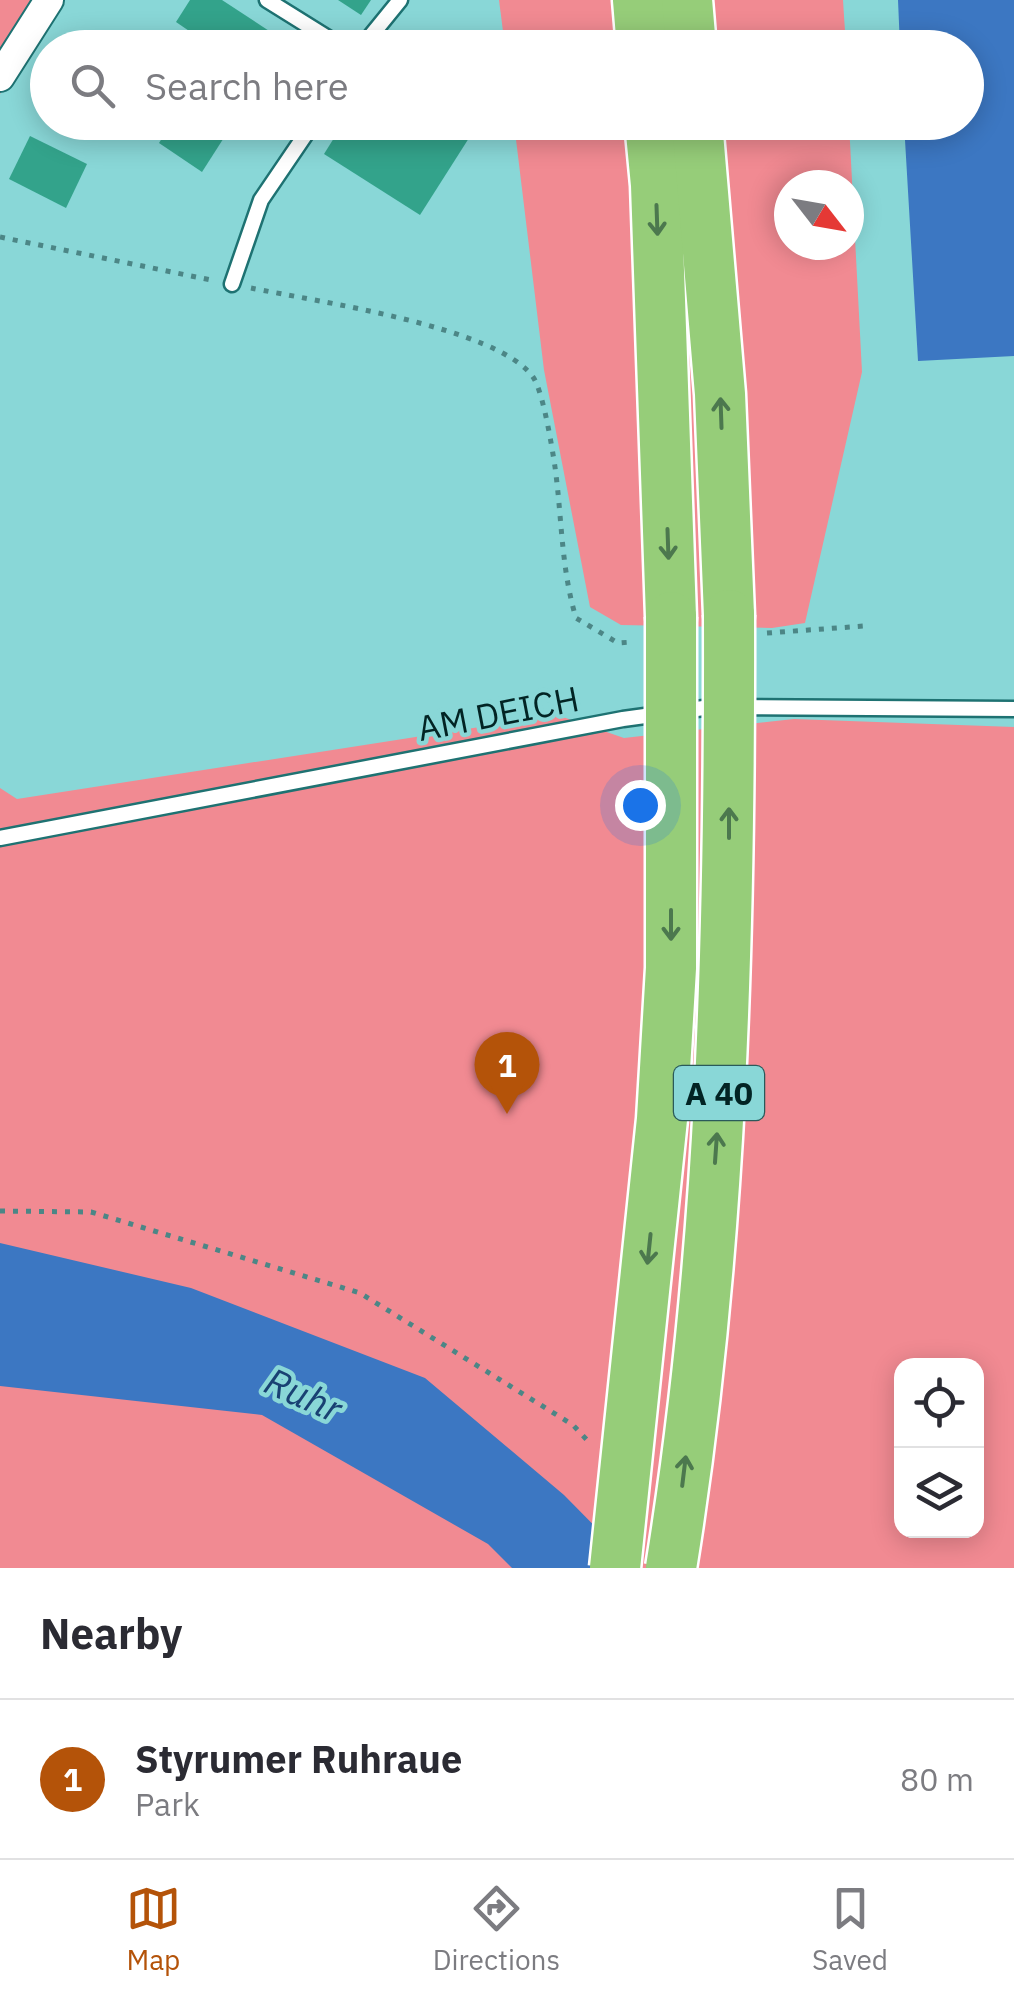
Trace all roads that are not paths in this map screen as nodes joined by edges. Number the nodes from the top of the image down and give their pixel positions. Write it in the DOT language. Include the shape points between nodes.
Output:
graph roads {
  1 [pos="49,0"];
  2 [pos="267,0"];
  3 [pos="400,0"];
  4 [pos="638,0"];
  5 [pos="687,0"];
  6 [pos="315,30"];
  7 [pos="376,30"];
  8 [pos="640,30"];
  9 [pos="690,30"];
  10 [pos="0,77"];
  11 [pos="302,140"];
  12 [pos="652,140"];
  13 [pos="699,140"];
  14 [pos="232,284"];
  15 [pos="1014,709"];
  16 [pos="0,838"];
  17 [pos="615,1568"];
  18 [pos="671,1568"];
  1 -- 10 [label="street"];
  2 -- 6 [label="lane"];
  3 -- 7 [label="lane"];
  4 -- 8 [label="highway"];
  5 -- 9 [label="highway"];
  11 -- 14 [label="lane" via="261,200"];
  12 -- 17 [label="highway, A 40, one-way, bridge" via="654,629 671,968 662,1119"];
  18 -- 13 [label="highway, A 40, one-way, bridge" via="716,1145 740,624"];
  15 -- 16 [label="lane, AM DEICH" via="711,706"];
}
